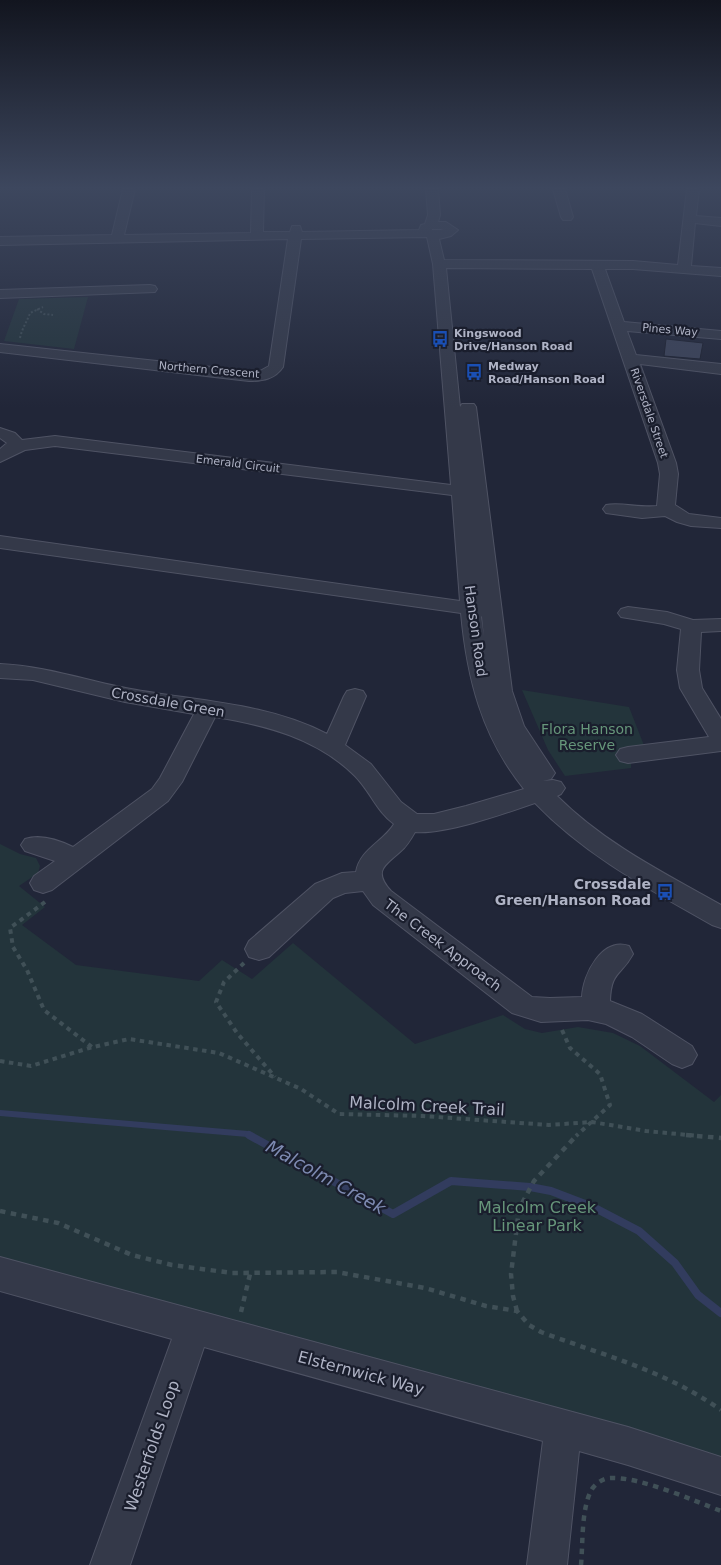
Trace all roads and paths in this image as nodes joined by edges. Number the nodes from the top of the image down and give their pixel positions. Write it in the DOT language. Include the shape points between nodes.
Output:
graph roads {
  1 [pos="292,262"];
  2 [pos="448,262"];
  3 [pos="449,262"];
  4 [pos="571,262"];
  5 [pos="685,262"];
  6 [pos="597,265"];
  7 [pos="684,269"];
  8 [pos="721,272"];
  9 [pos="150,289"];
  10 [pos="0,294"];
  11 [pos="44,306"];
  12 [pos="37,309"];
  13 [pos="53,314"];
  14 [pos="618,326"];
  15 [pos="721,334"];
  16 [pos="17,341"];
  17 [pos="0,348"];
  18 [pos="463,357"];
  19 [pos="631,359"];
  20 [pos="721,369"];
  21 [pos="467,395"];
  22 [pos="0,433"];
  23 [pos="15,448"];
  24 [pos="0,457"];
  25 [pos="470,491"];
  26 [pos="612,510"];
  27 [pos="668,510"];
  28 [pos="721,523"];
  29 [pos="0,542"];
  30 [pos="471,610"];
  31 [pos="492,612"];
  32 [pos="628,613"];
  33 [pos="721,625"];
  34 [pos="691,626"];
  35 [pos="0,670"];
  36 [pos="355,696"];
  37 [pos="208,709"];
  38 [pos="721,736"];
  39 [pos="721,743"];
  40 [pos="332,747"];
  41 [pos="628,755"];
  42 [pos="543,784"];
  43 [pos="422,822"];
  44 [pos="34,844"];
  45 [pos="74,860"];
  46 [pos="369,881"];
  47 [pos="43,883"];
  48 [pos="721,907"];
  49 [pos="721,918"];
  50 [pos="258,949"];
  51 [pos="619,954"];
  52 [pos="596,1009"];
  53 [pos="555,1011"];
  54 [pos="93,1047"];
  55 [pos="682,1055"];
  56 [pos="0,1061"];
  57 [pos="276,1079"];
  58 [pos="592,1122"];
  59 [pos="721,1138"];
  60 [pos="0,1211"];
  61 [pos="0,1274"];
  62 [pos="250,1274"];
  63 [pos="517,1311"];
  64 [pos="193,1328"];
  65 [pos="235,1338"];
  66 [pos="721,1410"];
  67 [pos="563,1428"];
  68 [pos="721,1476"];
  69 [pos="721,1511"];
  70 [pos="110,1565"];
  71 [pos="546,1565"];
  72 [pos="581,1565"];
  1 -- 17 [label="street, Northern Crescent" via="276,367 272,373 249,376"];
  2 -- 25 [label="street, Hanson Road"];
  3 -- 18 [label="street, Hanson Road"];
  4 -- 6 [label="street"];
  5 -- 7 [label="street"];
  6 -- 7 [label="street"];
  6 -- 14 [label="street, Riversdale Street"];
  7 -- 8 [label="street"];
  9 -- 10 [label="street"];
  11 -- 12 [label="path"];
  12 -- 13 [label="path" via="44,314"];
  12 -- 16 [label="path" via="30,314"];
  14 -- 15 [label="street, Pines Way"];
  14 -- 19 [label="street, Riversdale Street"];
  19 -- 20 [label="street"];
  19 -- 27 [label="street, Riversdale Street" via="667,463 669,474 665,502"];
  21 -- 25 [label="street, Hanson Road"];
  22 -- 23 [label="street" via="15,442"];
  23 -- 24 [label="street, Emerald Circuit"];
  23 -- 25 [label="street, Emerald Circuit" via="55,441"];
  25 -- 30 [label="street, Hanson Road"];
  25 -- 31 [label="street, Hanson Road"];
  26 -- 27 [label="street" via="642,513"];
  27 -- 28 [label="street" via="681,518"];
  29 -- 30 [label="street"];
  30 -- 31 [label="street"];
  30 -- 42 [label="street, Hanson Road" via="490,710 509,753"];
  31 -- 42 [label="street, Hanson Road" via="506,708"];
  32 -- 34 [label="street" via="667,618"];
  33 -- 34 [label="street"];
  34 -- 38 [label="street" via="688,670 691,688"];
  35 -- 37 [label="street, Crossdale Green" via="54,676 127,696"];
  36 -- 40 [label="street"];
  37 -- 40 [label="street, Crossdale Green" via="274,722"];
  37 -- 45 [label="street" via="160,795"];
  39 -- 41 [label="street"];
  40 -- 43 [label="street, Crossdale Green" via="364,771 395,812"];
  42 -- 43 [label="street" via="478,814"];
  42 -- 48 [label="street, Hanson Road" via="621,842"];
  42 -- 49 [label="street, Hanson Road" via="564,818 590,839"];
  43 -- 46 [label="street" via="372,862"];
  44 -- 45 [label="street" via="57,850"];
  45 -- 47 [label="street"];
  46 -- 50 [label="street" via="342,883 324,891"];
  46 -- 53 [label="street, The Creek Approach" via="382,898 522,1005 541,1011"];
  47 -- 54 [label="path" via="57,893 10,928 13,947 44,1010"];
  50 -- 57 [label="path" via="224,982 216,1002"];
  51 -- 52 [label="street" via="601,971 597,980"];
  52 -- 53 [label="street, The Creek Approach"];
  52 -- 55 [label="street, The Creek Approach" via="636,1025"];
  53 -- 58 [label="path" via="570,1048 600,1074 610,1105"];
  54 -- 56 [label="path, Malcolm Creek Trail" via="32,1066"];
  54 -- 57 [label="path, Malcolm Creek Trail" via="130,1039 218,1053"];
  57 -- 58 [label="path, Malcolm Creek Trail" via="301,1089 339,1114 549,1125"];
  58 -- 59 [label="path, Malcolm Creek Trail"];
  58 -- 63 [label="path" via="536,1179 518,1210 511,1287"];
  60 -- 62 [label="path" via="58,1223 153,1261"];
  61 -- 64 [label="street, Elsternwick Way"];
  62 -- 63 [label="path" via="337,1272 425,1288 486,1306"];
  62 -- 65 [label="path"];
  63 -- 66 [label="path" via="540,1332 659,1372"];
  64 -- 65 [label="street, Elsternwick Way"];
  64 -- 70 [label="street, Westerfolds Loop"];
  65 -- 67 [label="street, Elsternwick Way"];
  67 -- 68 [label="street, Elsternwick Way"];
  67 -- 71 [label="street"];
  69 -- 72 [label="path" via="631,1481 608,1478 598,1482 588,1501"];
}
